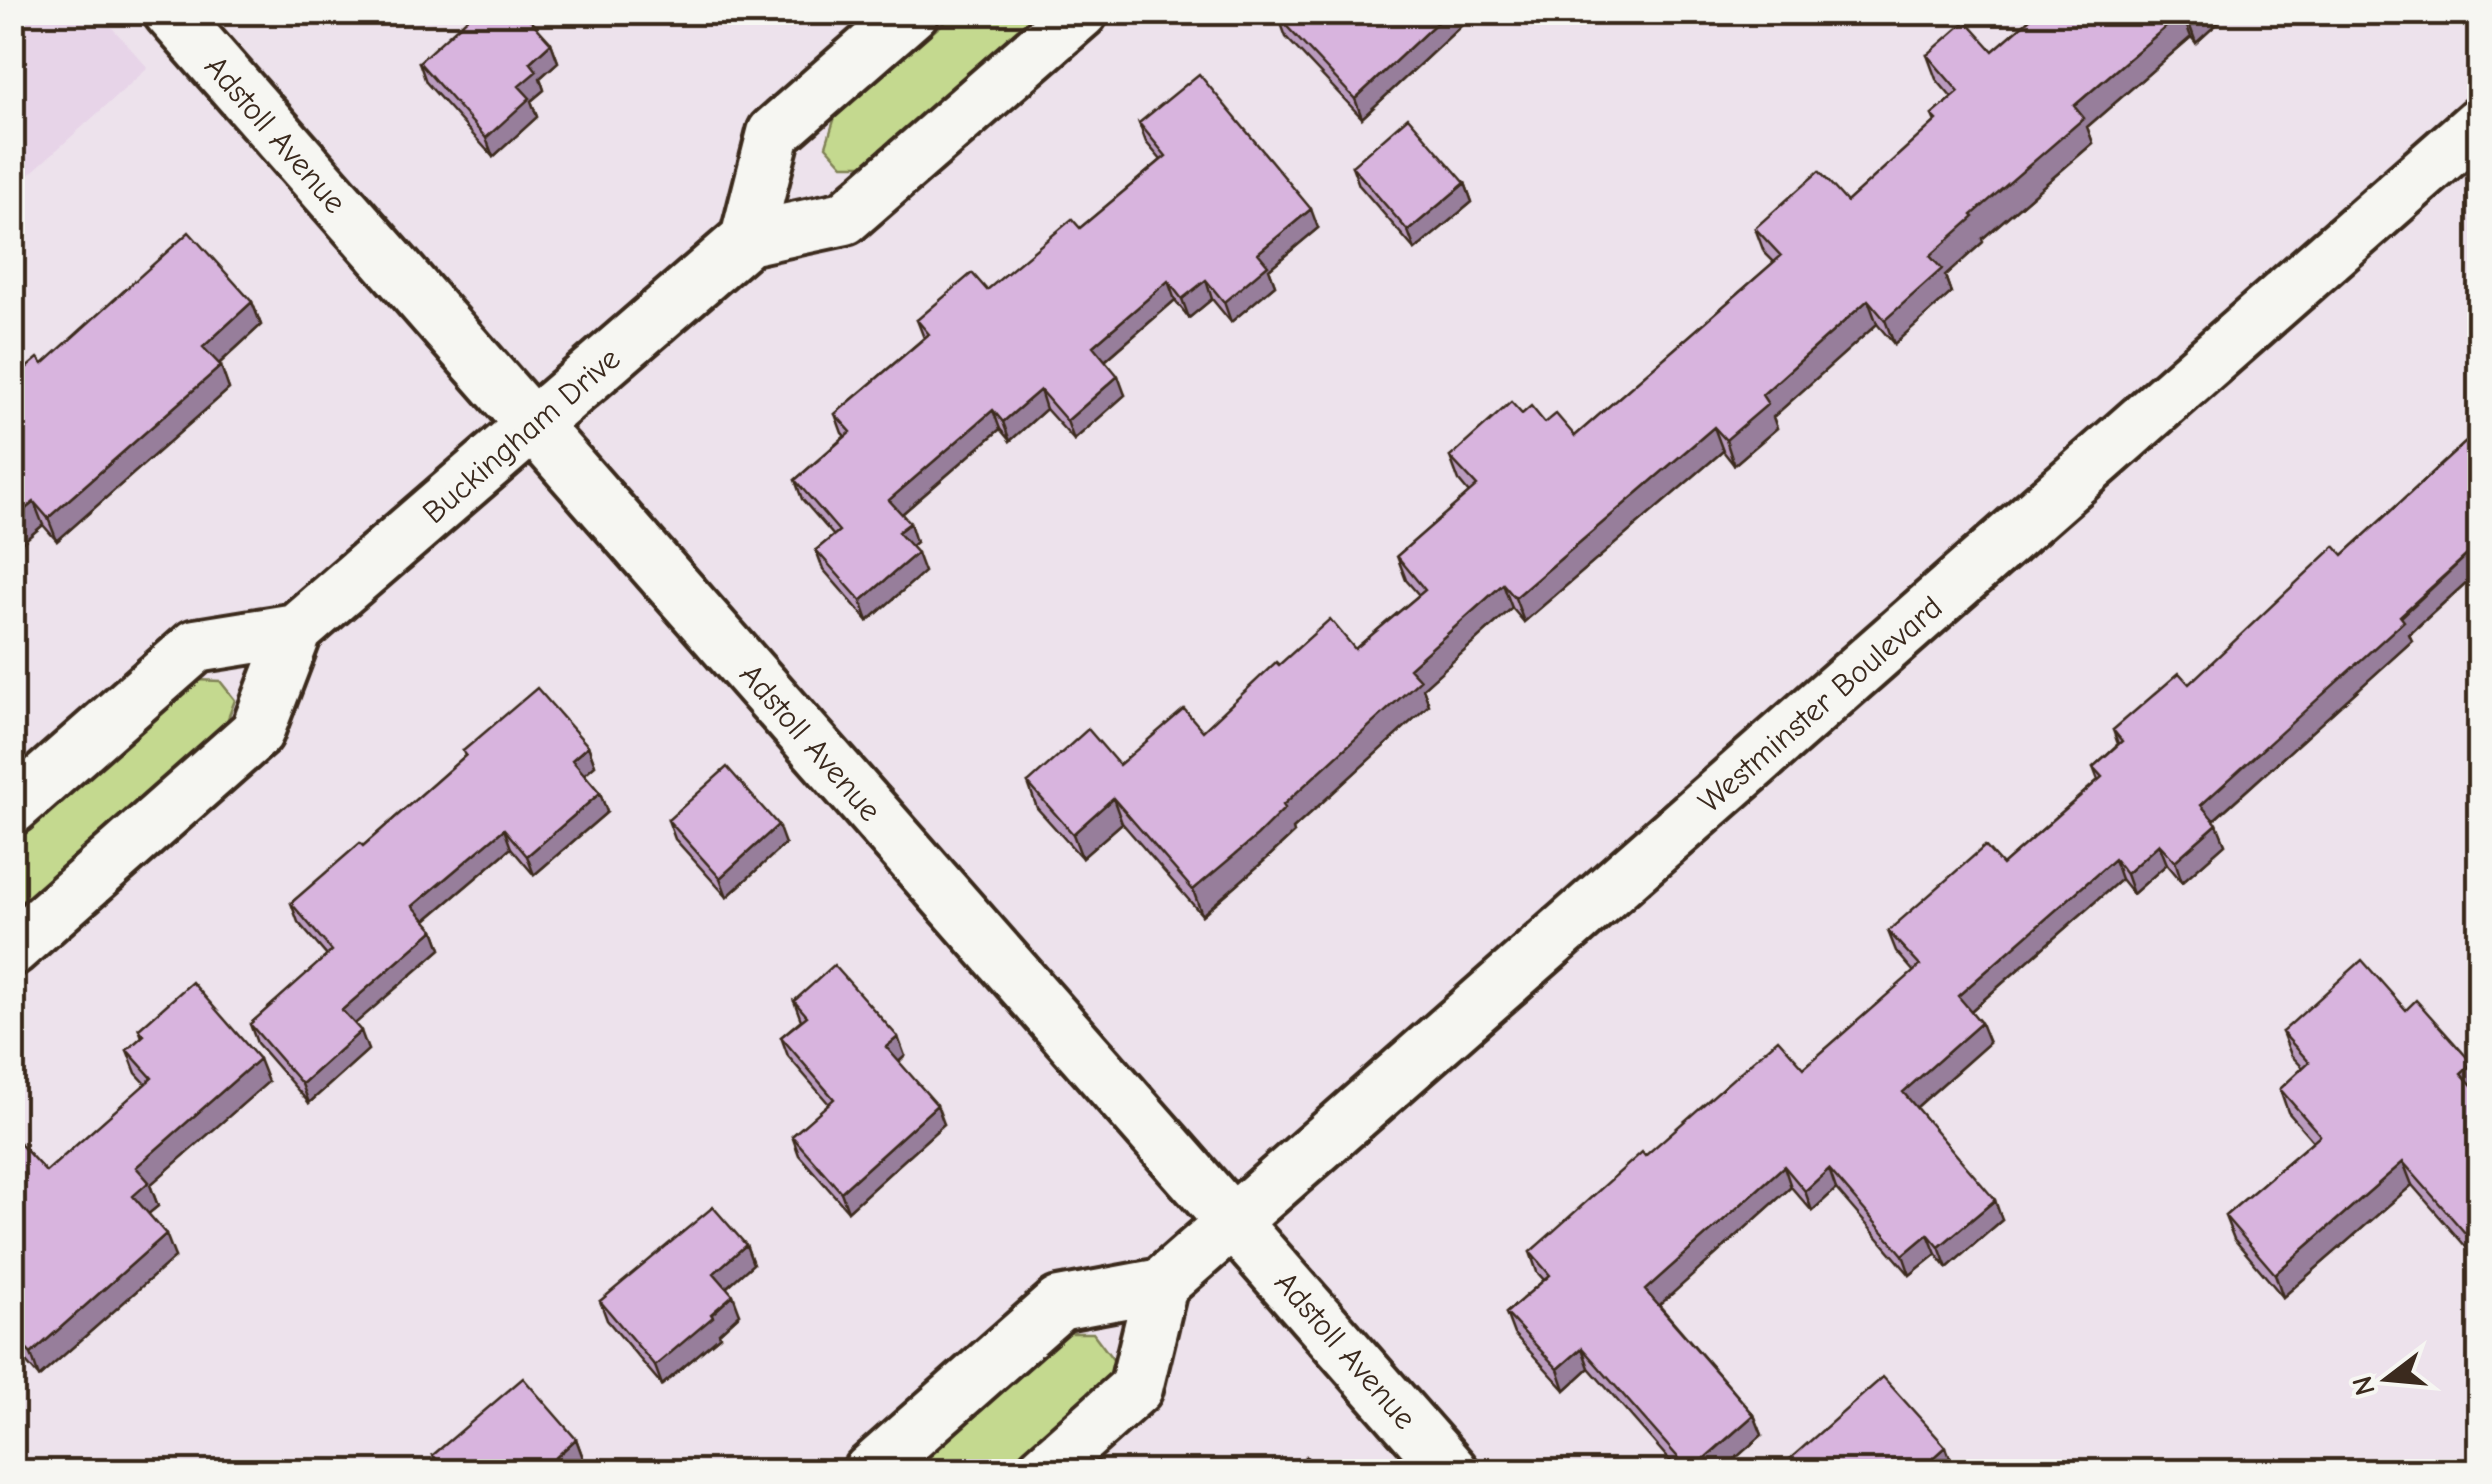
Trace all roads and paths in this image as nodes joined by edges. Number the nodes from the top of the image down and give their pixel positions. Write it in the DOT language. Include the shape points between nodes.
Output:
graph roads {
  1 [pos="170,12"];
  2 [pos="912,12"];
  3 [pos="1081,12"];
  4 [pos="2480,123"];
  5 [pos="747,239"];
  6 [pos="532,425"];
  7 [pos="296,630"];
  8 [pos="12,808"];
  9 [pos="12,950"];
  10 [pos="1233,1221"];
  11 [pos="1161,1284"];
  12 [pos="869,1472"];
  13 [pos="1042,1472"];
  14 [pos="1452,1472"];
  1 -- 6 [label="street, Adstoll Avenue"];
  2 -- 5 [label="street" via="774,133"];
  3 -- 5 [label="street, Buckingham Drive" via="845,218"];
  4 -- 10 [label="street, Westminster Boulevard"];
  5 -- 6 [label="street, Buckingham Drive"];
  6 -- 7 [label="street, Buckingham Drive"];
  6 -- 10 [label="street, Adstoll Avenue"];
  7 -- 8 [label="street" via="196,646"];
  7 -- 9 [label="street, Buckingham Drive" via="257,732"];
  10 -- 11 [label="street, Westminster Boulevard"];
  10 -- 14 [label="street, Adstoll Avenue"];
  11 -- 12 [label="street" via="1059,1304"];
  11 -- 13 [label="street" via="1136,1388"];
}
